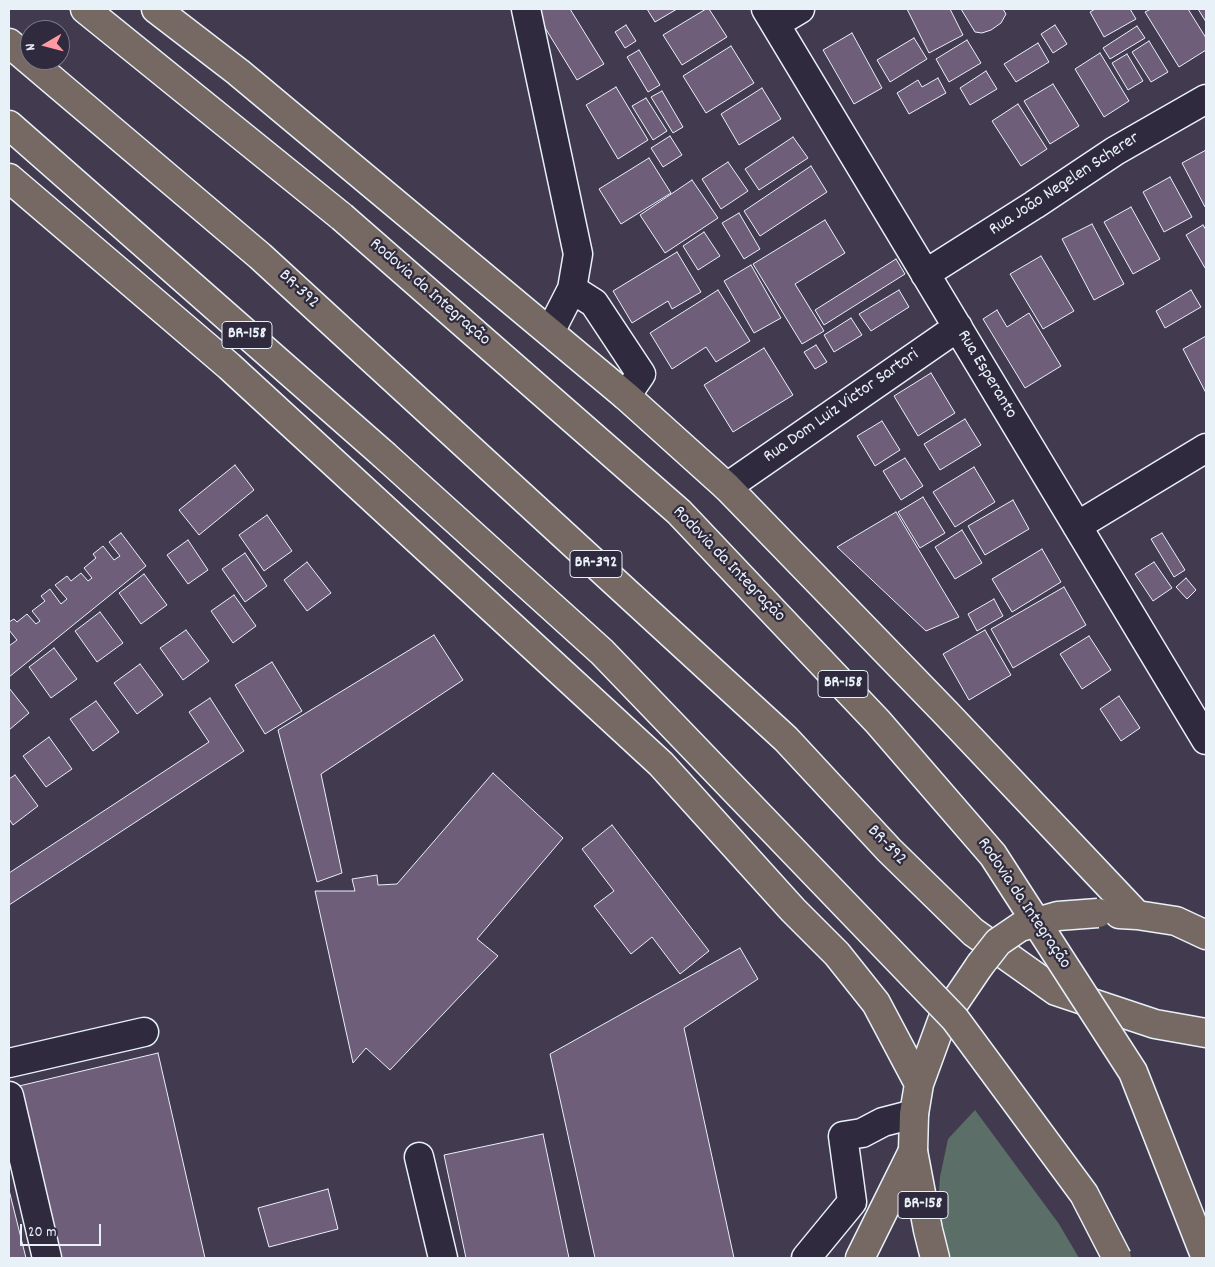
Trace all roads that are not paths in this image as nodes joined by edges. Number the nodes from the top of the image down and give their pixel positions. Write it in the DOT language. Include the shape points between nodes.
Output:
graph roads {
  1 [pos="85,9"];
  2 [pos="156,9"];
  3 [pos="526,9"];
  4 [pos="800,9"];
  5 [pos="771,16"];
  6 [pos="9,43"];
  7 [pos="1206,99"];
  8 [pos="9,125"];
  9 [pos="9,178"];
  10 [pos="925,274"];
  11 [pos="572,289"];
  12 [pos="958,328"];
  13 [pos="550,332"];
  14 [pos="626,396"];
  15 [pos="1206,448"];
  16 [pos="727,487"];
  17 [pos="1077,526"];
  18 [pos="1206,740"];
  19 [pos="1137,915"];
  20 [pos="1205,936"];
  21 [pos="144,1032"];
  22 [pos="1206,1033"];
  23 [pos="9,1063"];
  24 [pos="919,1084"];
  25 [pos="9,1096"];
  26 [pos="914,1114"];
  27 [pos="913,1151"];
  28 [pos="419,1157"];
  29 [pos="46,1258"];
  30 [pos="442,1258"];
  31 [pos="806,1258"];
  32 [pos="860,1258"];
  33 [pos="935,1258"];
  34 [pos="1117,1258"];
  35 [pos="1206,1258"];
  1 -- 35 [label="main road, Rodovia da Integração / BR-158, bridge" via="342,217 679,512 878,722 993,855 1133,1072"];
  2 -- 13 [label="main road" via="238,72"];
  3 -- 11 [label="street" via="578,254"];
  4 -- 5 [label="street"];
  5 -- 10 [label="street, Rua Esperanto"];
  6 -- 22 [label="main road, BR-392 / BR-392" via="260,256 786,739 889,850 973,932 1056,991 1155,1024"];
  7 -- 10 [label="street, Rua João Negelen Scherer" via="1115,151"];
  8 -- 34 [label="main road, BR-158, bridge" via="384,454 602,652 955,1019 1084,1194"];
  9 -- 24 [label="main road, BR-158" via="229,366 661,764 837,954 876,1003"];
  10 -- 12 [label="street, Rua Esperanto"];
  11 -- 13 [label="street"];
  11 -- 14 [label="street" via="594,303 641,374"];
  12 -- 16 [label="street, Rua Dom Luiz Victor Sartori"];
  12 -- 17 [label="street, Rua Esperanto"];
  13 -- 14 [label="main road"];
  14 -- 16 [label="main road"];
  15 -- 17 [label="street"];
  16 -- 19 [label="main road"];
  17 -- 18 [label="street, Rua Esperanto"];
  19 -- 20 [label="main road" via="1176,921"];
  19 -- 24 [label="main road, bridge" via="1058,916 1020,927 998,942 942,1021"];
  21 -- 23 [label="street"];
  24 -- 26 [label="main road, BR-158"];
  25 -- 29 [label="street"];
  26 -- 27 [label="main road, BR-158"];
  26 -- 31 [label="street" via="883,1122 862,1133 843,1136 852,1202"];
  27 -- 32 [label="main road"];
  27 -- 33 [label="main road, BR-158"];
  28 -- 30 [label="street"];
}
